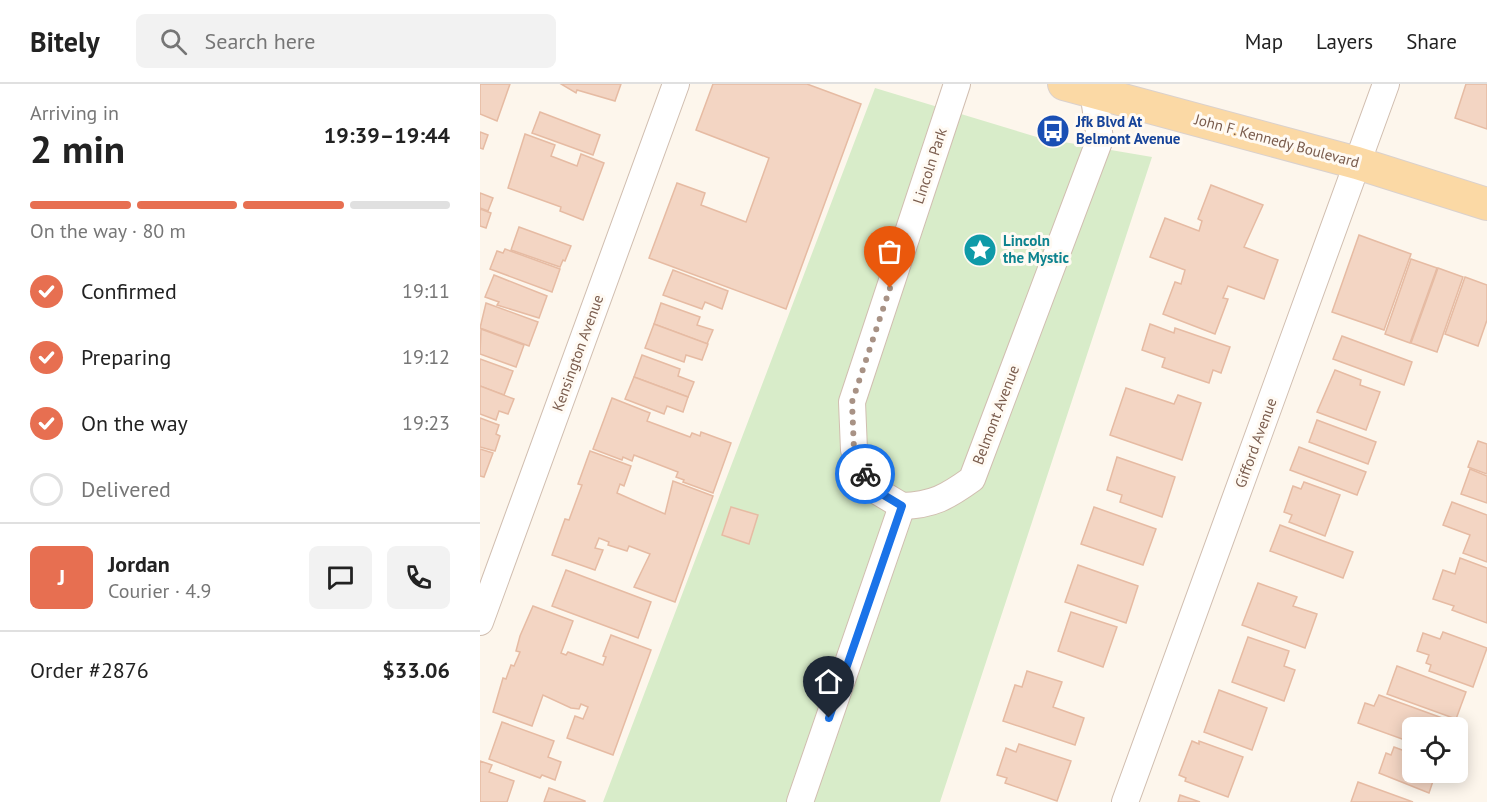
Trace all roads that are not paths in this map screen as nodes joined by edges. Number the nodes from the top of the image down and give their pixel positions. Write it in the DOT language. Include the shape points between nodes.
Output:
graph roads {
  1 [pos="676,84"];
  2 [pos="957,84"];
  3 [pos="1386,84"];
  4 [pos="1083,86"];
  5 [pos="1357,163"];
  6 [pos="1487,204"];
  7 [pos="902,506"];
  8 [pos="480,621"];
  9 [pos="800,802"];
  10 [pos="1125,802"];
  1 -- 8 [label="street, Kensington Avenue"];
  2 -- 7 [label="street, Lincoln Park" via="852,402 854,450 872,488"];
  3 -- 5 [label="street, Gifford Avenue"];
  4 -- 5 [label="main road, John F. Kennedy Boulevard"];
  4 -- 7 [label="street, Belmont Avenue" via="1100,140 972,479 951,495 926,505"];
  5 -- 6 [label="main road, John F. Kennedy Boulevard"];
  5 -- 10 [label="street, Gifford Avenue"];
  7 -- 9 [label="street"];
}
